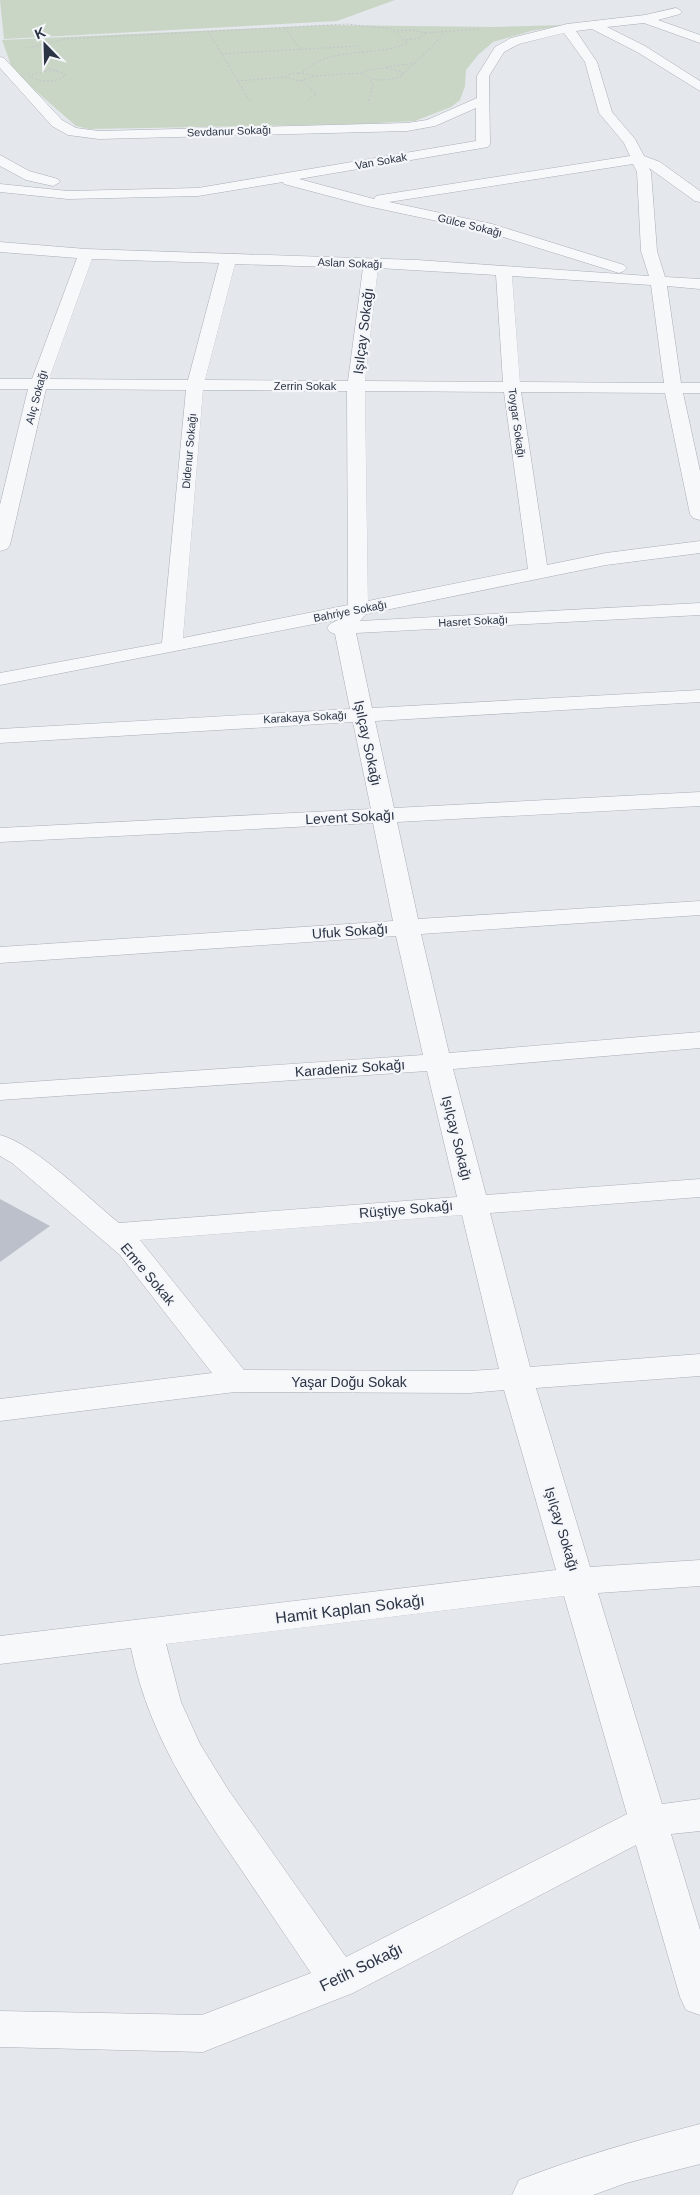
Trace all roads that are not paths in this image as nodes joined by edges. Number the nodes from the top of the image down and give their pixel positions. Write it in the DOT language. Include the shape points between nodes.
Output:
graph roads {
  1 [pos="651,5"];
  2 [pos="645,19"];
  3 [pos="594,25"];
  4 [pos="567,28"];
  5 [pos="700,39"];
  6 [pos="0,61"];
  7 [pos="700,87"];
  8 [pos="483,100"];
  9 [pos="0,159"];
  10 [pos="638,160"];
  11 [pos="279,179"];
  12 [pos="0,188"];
  13 [pos="148,193"];
  14 [pos="700,198"];
  15 [pos="367,202"];
  16 [pos="0,247"];
  17 [pos="86,254"];
  18 [pos="228,259"];
  19 [pos="371,264"];
  20 [pos="504,271"];
  21 [pos="658,281"];
  22 [pos="700,284"];
  23 [pos="0,384"];
  24 [pos="38,384"];
  25 [pos="195,386"];
  26 [pos="356,387"];
  27 [pos="512,388"];
  28 [pos="700,388"];
  29 [pos="673,389"];
  30 [pos="700,514"];
  31 [pos="0,545"];
  32 [pos="700,547"];
  33 [pos="538,573"];
  34 [pos="700,609"];
  35 [pos="351,618"];
  36 [pos="172,647"];
  37 [pos="0,679"];
  38 [pos="700,696"];
  39 [pos="362,714"];
  40 [pos="0,736"];
  41 [pos="700,799"];
  42 [pos="384,816"];
  43 [pos="0,835"];
  44 [pos="700,908"];
  45 [pos="407,927"];
  46 [pos="0,955"];
  47 [pos="700,1040"];
  48 [pos="438,1062"];
  49 [pos="0,1092"];
  50 [pos="0,1144"];
  51 [pos="700,1188"];
  52 [pos="474,1204"];
  53 [pos="112,1233"];
  54 [pos="700,1365"];
  55 [pos="517,1379"];
  56 [pos="235,1381"];
  57 [pos="0,1410"];
  58 [pos="700,1573"];
  59 [pos="577,1581"];
  60 [pos="146,1633"];
  61 [pos="0,1650"];
  62 [pos="700,1815"];
  63 [pos="648,1821"];
  64 [pos="339,1980"];
  65 [pos="700,1997"];
  66 [pos="0,2029"];
  67 [pos="700,2144"];
  68 [pos="534,2195"];
  1 -- 2 [label="street, Van Sokak" via="679,9"];
  2 -- 3 [label="street, Van Sokak"];
  2 -- 5 [label="street"];
  3 -- 4 [label="street, Van Sokak"];
  3 -- 7 [label="street" via="641,49"];
  4 -- 8 [label="street, Van Sokak" via="515,41 499,50 483,76"];
  4 -- 10 [label="street" via="591,62 606,113 630,142"];
  6 -- 8 [label="street, Sevdanur Sokağı" via="57,123 73,132 99,135 407,127 430,123"];
  8 -- 11 [label="street, Van Sokak" via="483,144"];
  9 -- 13 [label="street" via="7,166 44,181"];
  10 -- 14 [label="street" via="655,165"];
  10 -- 15 [label="street"];
  10 -- 21 [label="street" via="644,172 649,251"];
  11 -- 13 [label="street, Van Sokak" via="198,192"];
  11 -- 15 [label="street, Gülce Sokağı"];
  12 -- 13 [label="street, Van Sokak" via="68,195"];
  15 -- 21 [label="street, Gülce Sokağı" via="487,227"];
  16 -- 17 [label="street, Aslan Sokağı"];
  17 -- 18 [label="street, Aslan Sokağı"];
  17 -- 24 [label="street, Alıç Sokağı"];
  18 -- 19 [label="street, Aslan Sokağı"];
  18 -- 25 [label="street, Didenur Sokağı"];
  19 -- 20 [label="street, Aslan Sokağı"];
  19 -- 26 [label="street, Işılçay Sokağı"];
  20 -- 21 [label="street, Aslan Sokağı"];
  20 -- 27 [label="street, Toygar Sokağı"];
  21 -- 22 [label="street, Aslan Sokağı"];
  21 -- 29 [label="street"];
  23 -- 24 [label="street, Zerrin Sokak"];
  24 -- 25 [label="street, Zerrin Sokak"];
  24 -- 31 [label="street, Alıç Sokağı"];
  25 -- 26 [label="street, Zerrin Sokak"];
  25 -- 36 [label="street, Didenur Sokağı"];
  26 -- 27 [label="street, Zerrin Sokak"];
  26 -- 35 [label="street, Işılçay Sokağı"];
  27 -- 29 [label="street, Zerrin Sokak"];
  27 -- 33 [label="street, Toygar Sokağı"];
  28 -- 29 [label="street, Zerrin Sokak"];
  29 -- 30 [label="street"];
  32 -- 33 [label="street, Bahriye Sokağı"];
  33 -- 35 [label="street, Bahriye Sokağı"];
  34 -- 35 [label="street, Hasret Sokağı"];
  35 -- 36 [label="street, Hasret Sokağı" via="245,632"];
  35 -- 39 [label="street, Işılçay Sokağı"];
  36 -- 37 [label="street"];
  38 -- 39 [label="street, Karakaya Sokağı"];
  39 -- 40 [label="street, Karakaya Sokağı"];
  39 -- 42 [label="street, Işılçay Sokağı"];
  41 -- 42 [label="street, Levent Sokağı"];
  42 -- 43 [label="street, Levent Sokağı"];
  42 -- 45 [label="street, Işılçay Sokağı"];
  44 -- 45 [label="street, Ufuk Sokağı"];
  45 -- 46 [label="street, Ufuk Sokağı"];
  45 -- 48 [label="street, Işılçay Sokağı"];
  47 -- 48 [label="street, Karadeniz Sokağı"];
  48 -- 49 [label="street, Karadeniz Sokağı"];
  48 -- 52 [label="street, Işılçay Sokağı"];
  50 -- 53 [label="street, Emre Sokak" via="22,1158"];
  51 -- 52 [label="street, Rüştiye Sokağı"];
  52 -- 53 [label="street, Rüştiye Sokağı"];
  52 -- 55 [label="street, Işılçay Sokağı"];
  53 -- 56 [label="street, Emre Sokak" via="130,1248"];
  54 -- 55 [label="street, Yaşar Doğu Sokak"];
  55 -- 56 [label="street, Yaşar Doğu Sokak" via="470,1382"];
  55 -- 59 [label="street, Işılçay Sokağı"];
  56 -- 57 [label="street, Yaşar Doğu Sokak"];
  58 -- 59 [label="street, Hamit Kaplan Sokağı"];
  59 -- 60 [label="street, Hamit Kaplan Sokağı"];
  59 -- 63 [label="street, Işılçay Sokağı"];
  60 -- 61 [label="street, Hamit Kaplan Sokağı"];
  60 -- 64 [label="street" via="163,1702 185,1751 214,1799"];
  62 -- 63 [label="street, Fetih Sokağı"];
  63 -- 64 [label="street, Fetih Sokağı"];
  63 -- 65 [label="street, Işılçay Sokağı"];
  64 -- 66 [label="street, Fetih Sokağı" via="203,2034"];
  67 -- 68 [label="street" via="626,2163"];
}
